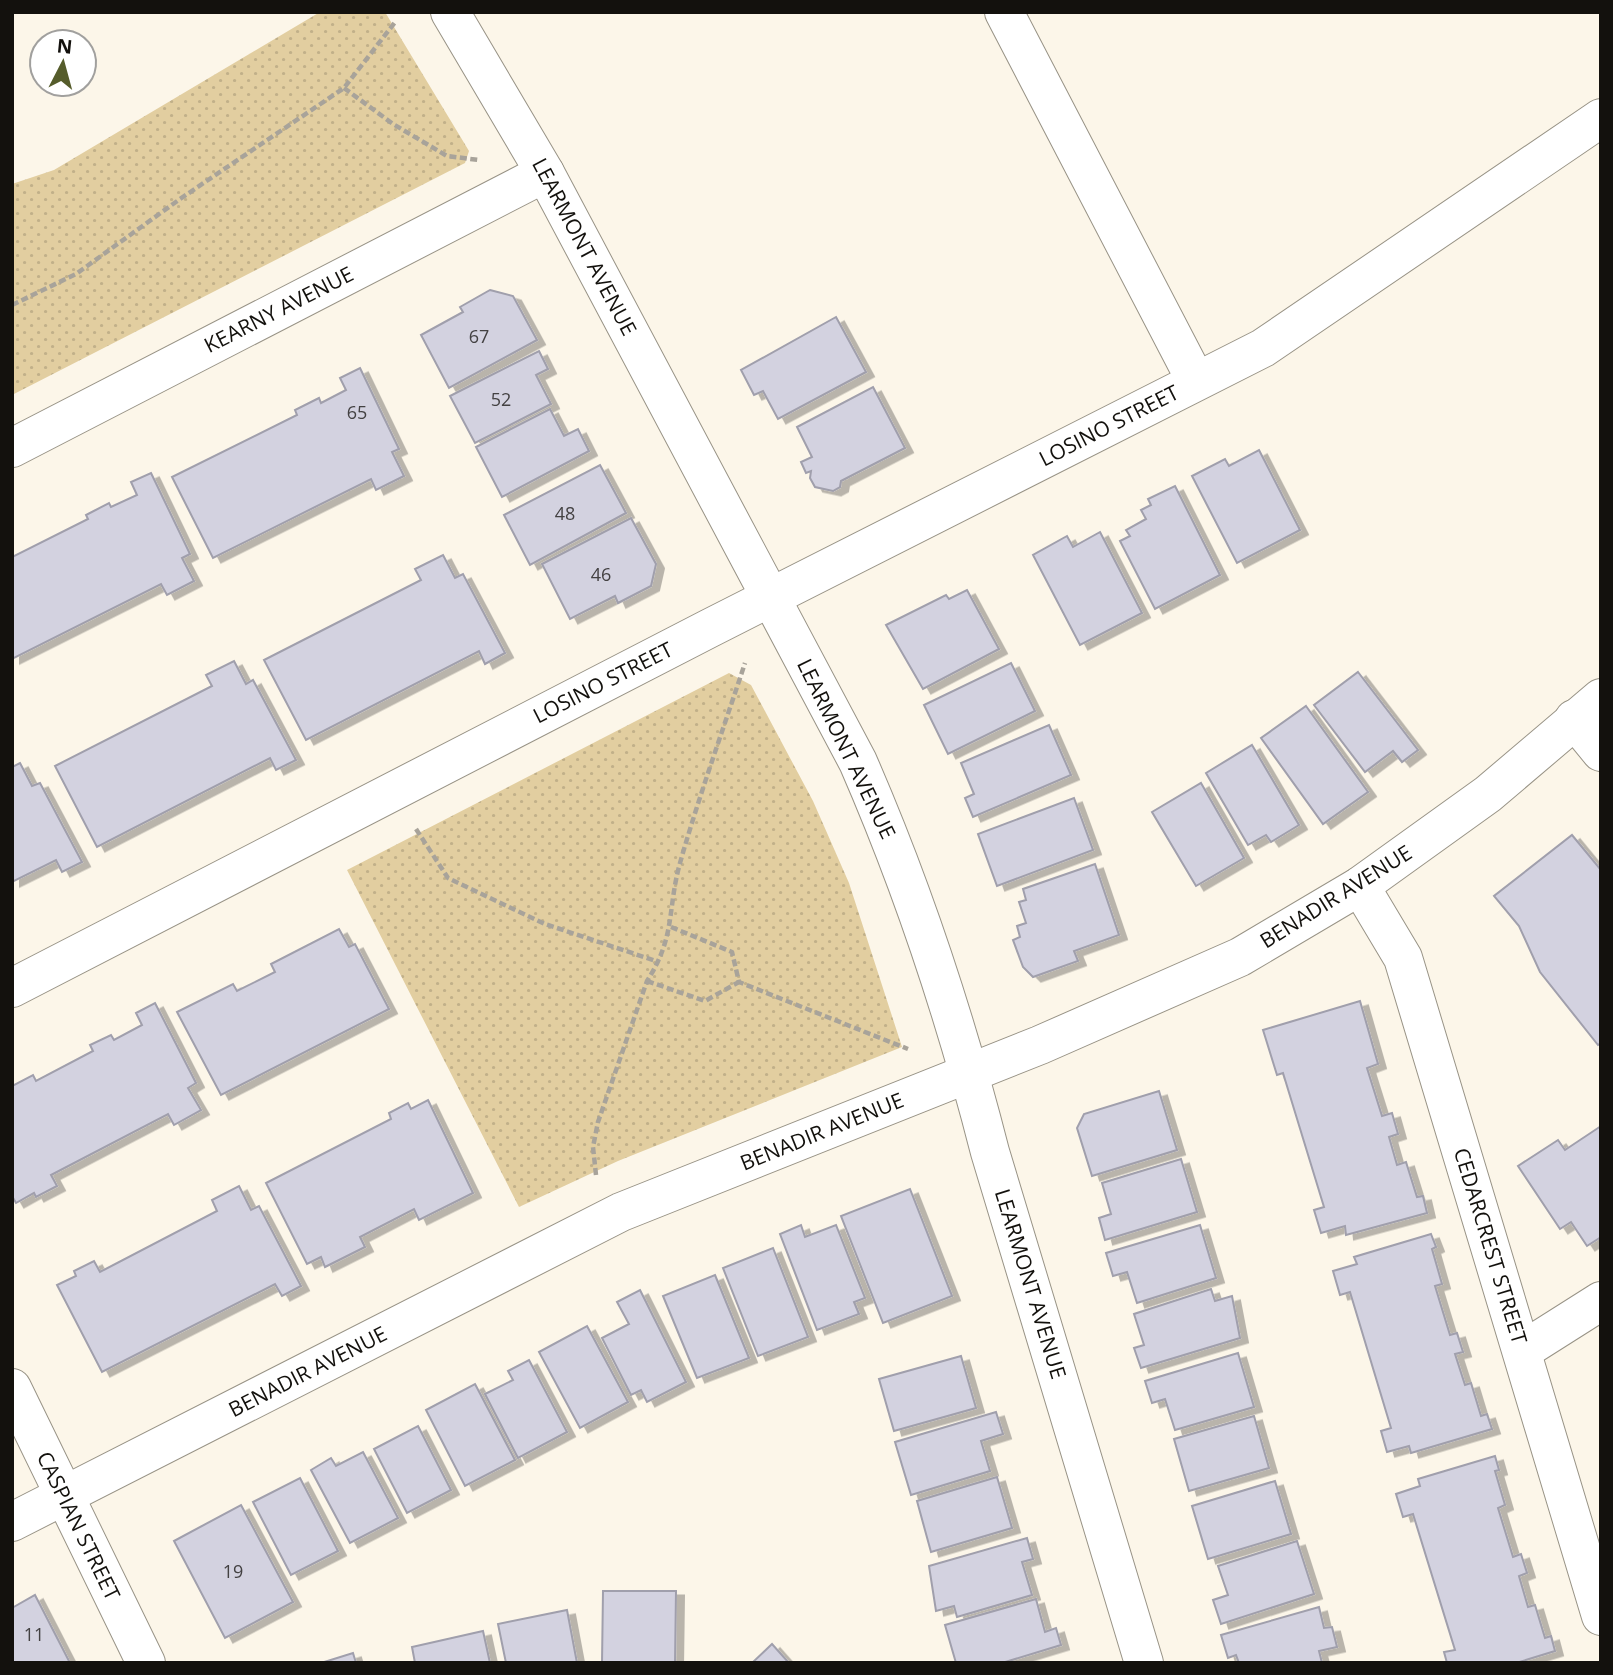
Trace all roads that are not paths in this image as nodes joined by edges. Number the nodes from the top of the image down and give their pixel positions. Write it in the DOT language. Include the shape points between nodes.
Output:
graph roads {
  1 [pos="450,12"];
  2 [pos="1004,12"];
  3 [pos="1601,118"];
  4 [pos="545,173"];
  5 [pos="1196,381"];
  6 [pos="12,448"];
  7 [pos="771,599"];
  8 [pos="1587,708"];
  9 [pos="1601,752"];
  10 [pos="1360,886"];
  11 [pos="12,988"];
  12 [pos="970,1073"];
  13 [pos="1601,1301"];
  14 [pos="1522,1351"];
  15 [pos="12,1388"];
  16 [pos="64,1496"];
  17 [pos="12,1522"];
  18 [pos="1601,1616"];
  19 [pos="146,1663"];
  20 [pos="1144,1663"];
  1 -- 4 [label="street, LEARMONT AVENUE"];
  2 -- 5 [label="street, LOSINO STREET"];
  3 -- 5 [label="street, LOSINO STREET" via="1329,306 1264,348"];
  4 -- 6 [label="street, KEARNY AVENUE"];
  4 -- 7 [label="street, LEARMONT AVENUE"];
  5 -- 7 [label="street, LOSINO STREET"];
  7 -- 11 [label="street, LOSINO STREET"];
  7 -- 12 [label="street, LEARMONT AVENUE" via="858,762 899,855"];
  8 -- 9 [label="street"];
  8 -- 10 [label="street, BENADIR AVENUE" via="1488,794"];
  10 -- 12 [label="street, BENADIR AVENUE" via="1240,957"];
  10 -- 14 [label="street, CEDARCREST STREET" via="1403,958"];
  12 -- 16 [label="street, BENADIR AVENUE" via="621,1212"];
  12 -- 20 [label="street, LEARMONT AVENUE"];
  13 -- 14 [label="street"];
  14 -- 18 [label="street, CEDARCREST STREET"];
  15 -- 16 [label="street, CASPIAN STREET"];
  16 -- 17 [label="street, BENADIR AVENUE"];
  16 -- 19 [label="street, CASPIAN STREET"];
}
